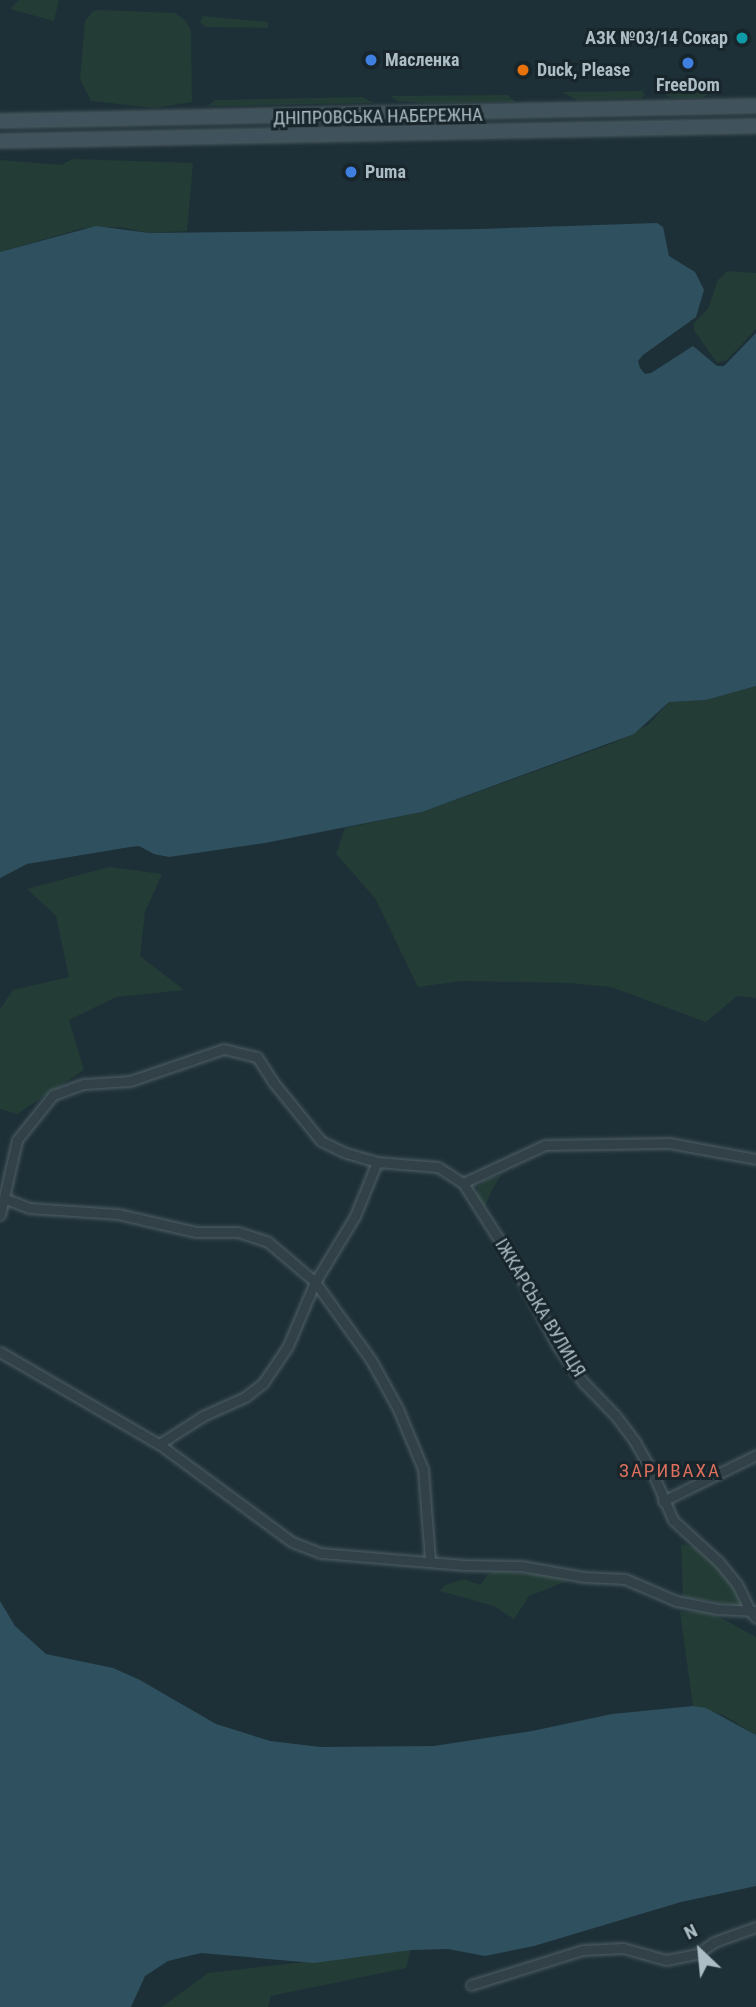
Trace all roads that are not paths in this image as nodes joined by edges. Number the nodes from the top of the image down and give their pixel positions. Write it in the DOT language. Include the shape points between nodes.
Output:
graph roads {
  1 [pos="756,106"];
  2 [pos="0,121"];
  3 [pos="756,126"];
  4 [pos="0,141"];
  5 [pos="756,1159"];
  6 [pos="377,1162"];
  7 [pos="463,1182"];
  8 [pos="6,1199"];
  9 [pos="0,1215"];
  10 [pos="315,1282"];
  11 [pos="0,1352"];
  12 [pos="159,1444"];
  13 [pos="756,1455"];
  14 [pos="663,1501"];
  15 [pos="430,1561"];
  16 [pos="754,1614"];
  17 [pos="756,1927"];
  18 [pos="471,1985"];
  1 -- 2 [label="main road, ДНІПРОВСЬКА НАБЕРЕЖНА"];
  3 -- 4 [label="main road, ДНІПРОВСЬКА НАБЕРЕЖНА"];
  5 -- 7 [label="street" via="669,1143 545,1145"];
  6 -- 7 [label="street" via="438,1167"];
  6 -- 8 [label="street" via="321,1141 257,1057 224,1049 130,1081 84,1084 53,1095 16,1140"];
  6 -- 10 [label="street" via="355,1216"];
  7 -- 14 [label="street, ІЖКАРСЬКА ВУЛИЦЯ" via="557,1345 635,1442"];
  8 -- 9 [label="street"];
  8 -- 10 [label="street" via="29,1208 118,1214 196,1232 238,1232 268,1242"];
  10 -- 12 [label="street" via="288,1346 263,1383"];
  10 -- 15 [label="street" via="371,1360 398,1409 422,1469"];
  11 -- 12 [label="street"];
  12 -- 15 [label="street" via="292,1542 321,1553"];
  13 -- 14 [label="street"];
  14 -- 16 [label="street, ІЖКАРСЬКА ВУЛИЦЯ" via="673,1520 737,1584"];
  15 -- 16 [label="street" via="625,1579 676,1601"];
  17 -- 18 [label="street" via="687,1956 666,1960 623,1948 583,1950"];
}
